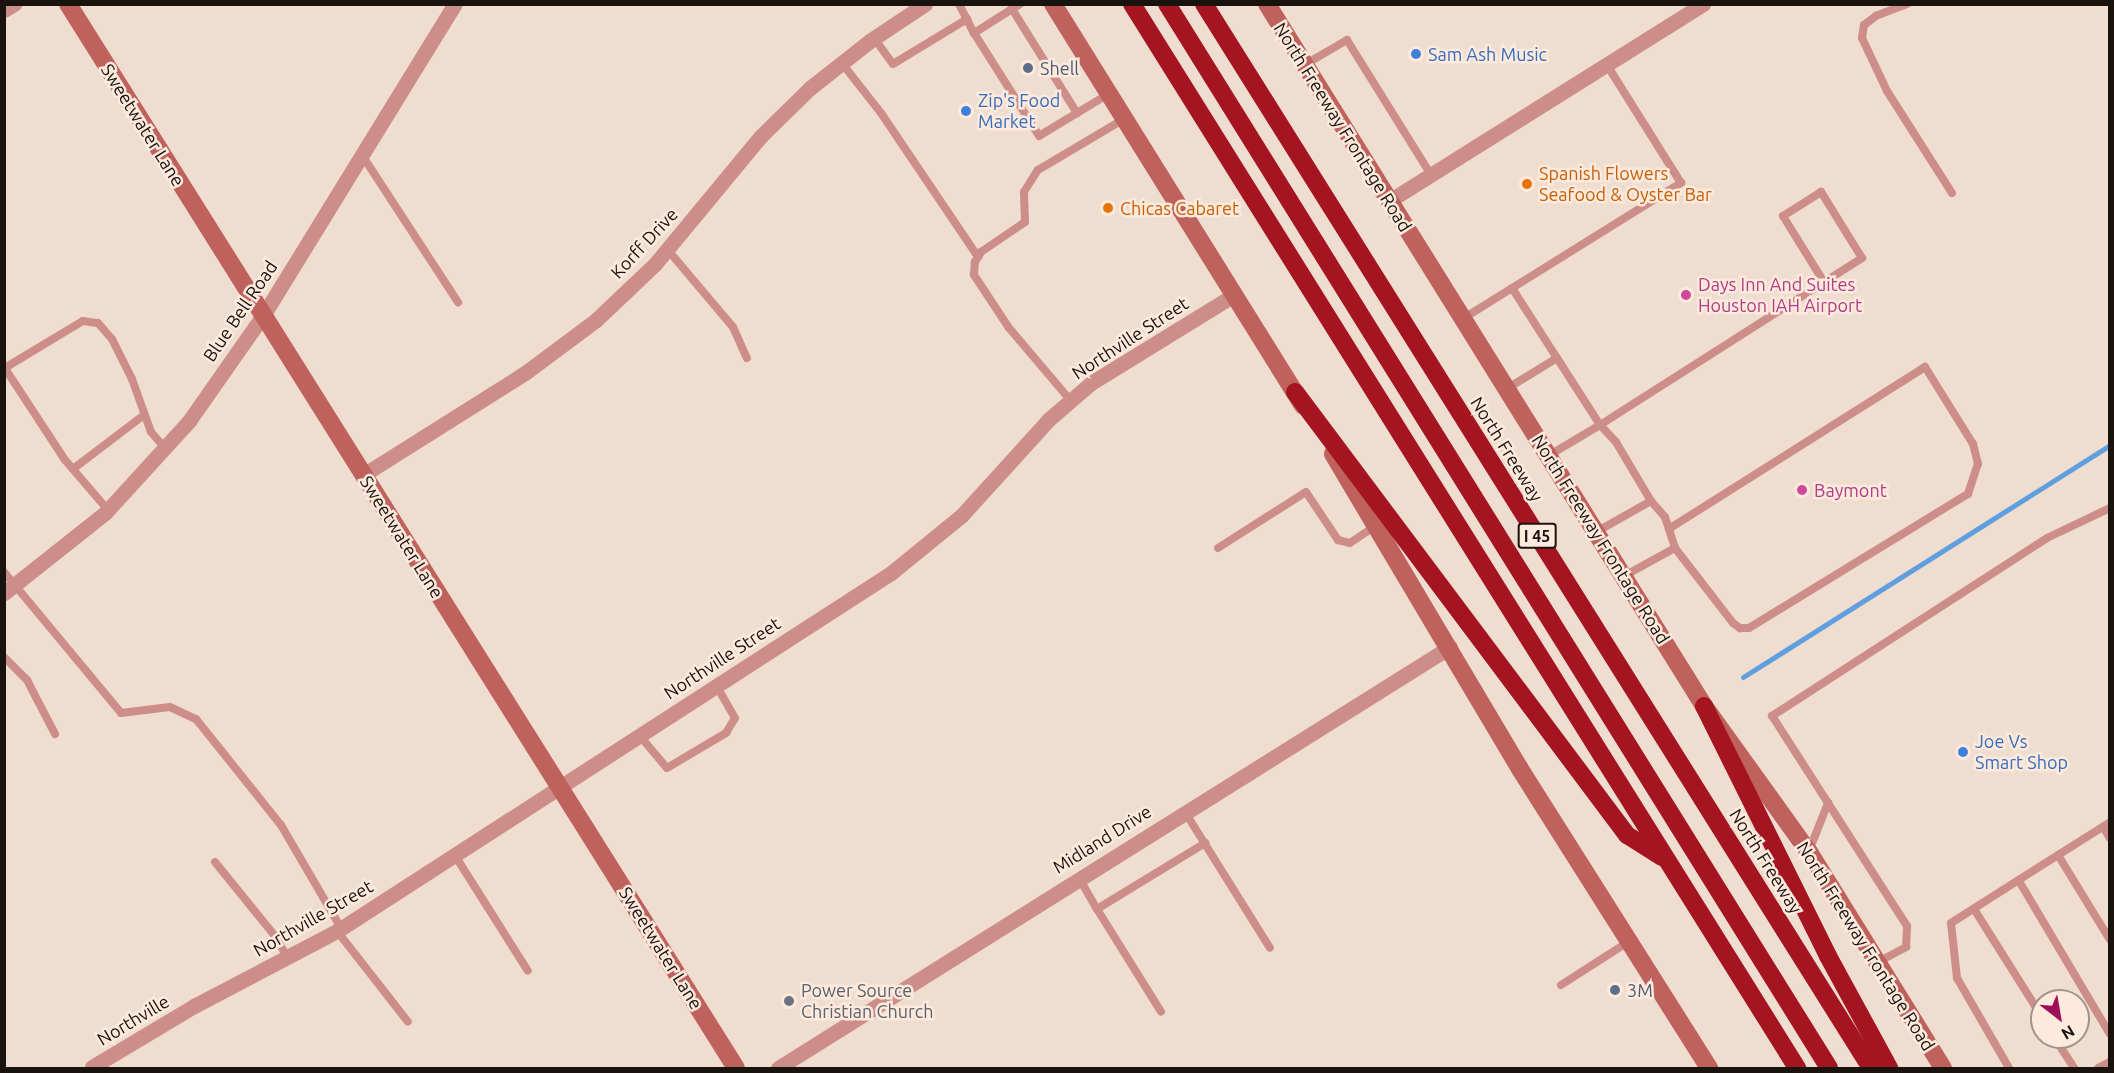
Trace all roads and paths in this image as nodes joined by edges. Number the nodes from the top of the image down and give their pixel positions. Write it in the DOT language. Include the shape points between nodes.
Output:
graph roads {
  1 [pos="14,4"];
  2 [pos="68,4"];
  3 [pos="454,4"];
  4 [pos="925,4"];
  5 [pos="959,4"];
  6 [pos="1020,4"];
  7 [pos="1053,4"];
  8 [pos="1132,4"];
  9 [pos="1167,4"];
  10 [pos="1204,4"];
  11 [pos="1267,4"];
  12 [pos="1703,4"];
  13 [pos="1907,4"];
  14 [pos="1012,9"];
  15 [pos="4,10"];
  16 [pos="967,19"];
  17 [pos="974,33"];
  18 [pos="874,38"];
  19 [pos="841,62"];
  20 [pos="1305,65"];
  21 [pos="1607,65"];
  22 [pos="1109,94"];
  23 [pos="1077,113"];
  24 [pos="1124,118"];
  25 [pos="362,155"];
  26 [pos="1431,175"];
  27 [pos="1952,193"];
  28 [pos="1389,201"];
  29 [pos="667,249"];
  30 [pos="978,257"];
  31 [pos="1824,282"];
  32 [pos="1512,288"];
  33 [pos="1234,295"];
  34 [pos="458,302"];
  35 [pos="264,314"];
  36 [pos="1462,318"];
  37 [pos="747,358"];
  38 [pos="1557,358"];
  39 [pos="1507,389"];
  40 [pos="1295,392"];
  41 [pos="1071,401"];
  42 [pos="144,415"];
  43 [pos="1600,424"];
  44 [pos="166,449"];
  45 [pos="1548,456"];
  46 [pos="73,469"];
  47 [pos="363,475"];
  48 [pos="1651,501"];
  49 [pos="2109,508"];
  50 [pos="108,510"];
  51 [pos="1377,526"];
  52 [pos="1669,529"];
  53 [pos="1596,532"];
  54 [pos="1218,548"];
  55 [pos="1675,548"];
  56 [pos="1624,576"];
  57 [pos="8,583"];
  58 [pos="1450,647"];
  59 [pos="4,657"];
  60 [pos="716,685"];
  61 [pos="1704,706"];
  62 [pos="55,734"];
  63 [pos="639,735"];
  64 [pos="556,787"];
  65 [pos="1828,803"];
  66 [pos="1184,811"];
  67 [pos="2106,825"];
  68 [pos="2109,838"];
  69 [pos="1205,843"];
  70 [pos="1809,852"];
  71 [pos="454,854"];
  72 [pos="2058,855"];
  73 [pos="1668,861"];
  74 [pos="215,862"];
  75 [pos="1079,878"];
  76 [pos="2019,880"];
  77 [pos="1097,909"];
  78 [pos="1974,909"];
  79 [pos="339,929"];
  80 [pos="2109,940"];
  81 [pos="1629,942"];
  82 [pos="1270,948"];
  83 [pos="288,957"];
  84 [pos="1877,963"];
  85 [pos="528,971"];
  86 [pos="1561,985"];
  87 [pos="2030,998"];
  88 [pos="194,1006"];
  89 [pos="1161,1012"];
  90 [pos="408,1022"];
  91 [pos="2109,1034"];
  92 [pos="2062,1049"];
  93 [pos="2109,1062"];
  94 [pos="92,1067"];
  95 [pos="736,1068"];
  96 [pos="778,1068"];
  97 [pos="1709,1068"];
  98 [pos="1797,1068"];
  99 [pos="1829,1068"];
  100 [pos="1871,1068"];
  101 [pos="1889,1068"];
  102 [pos="1943,1068"];
  103 [pos="2009,1068"];
  104 [pos="2074,1068"];
  105 [pos="2098,1068"];
  1 -- 15 [label="street"];
  2 -- 35 [label="main road, Sweetwater Lane"];
  3 -- 25 [label="street, Blue Bell Road"];
  4 -- 18 [label="street, Korff Drive"];
  5 -- 16 [label="lane"];
  6 -- 14 [label="lane"];
  7 -- 22 [label="main road"];
  8 -- 73 [label="highway"];
  9 -- 99 [label="highway, I 45"];
  10 -- 100 [label="highway, North Freeway / I 45"];
  11 -- 20 [label="main road, North Freeway Frontage Road"];
  12 -- 21 [label="street"];
  13 -- 27 [label="lane" via="1864,25 1862,38 1887,91"];
  14 -- 17 [label="lane"];
  14 -- 23 [label="lane"];
  16 -- 17 [label="lane"];
  16 -- 18 [label="lane" via="893,64"];
  17 -- 23 [label="lane" via="1039,136"];
  18 -- 19 [label="street, Korff Drive"];
  19 -- 29 [label="street, Korff Drive" via="761,136"];
  19 -- 30 [label="lane" via="881,113"];
  20 -- 26 [label="lane" via="1347,40"];
  20 -- 28 [label="main road, North Freeway Frontage Road"];
  21 -- 26 [label="street"];
  21 -- 32 [label="lane" via="1681,183"];
  22 -- 23 [label="lane"];
  22 -- 24 [label="main road"];
  24 -- 30 [label="lane" via="1038,170 1024,192 1025,222"];
  24 -- 33 [label="main road"];
  25 -- 34 [label="lane"];
  25 -- 35 [label="street, Blue Bell Road"];
  26 -- 28 [label="street"];
  28 -- 36 [label="main road, North Freeway Frontage Road"];
  29 -- 37 [label="lane" via="733,327"];
  29 -- 47 [label="street, Korff Drive" via="578,333 525,373"];
  30 -- 41 [label="lane" via="974,275 981,287 1032,360"];
  31 -- 31 [label="lane" via="1862,258 1821,192 1783,216"];
  31 -- 43 [label="lane"];
  32 -- 36 [label="lane"];
  32 -- 38 [label="lane"];
  33 -- 40 [label="main road"];
  33 -- 41 [label="street, Northville Street" via="1124,361"];
  35 -- 44 [label="street, Blue Bell Road"];
  35 -- 47 [label="main road, Sweetwater Lane"];
  36 -- 39 [label="main road, North Freeway Frontage Road"];
  38 -- 39 [label="lane"];
  38 -- 43 [label="lane"];
  39 -- 45 [label="main road, North Freeway Frontage Road"];
  40 -- 51 [label="main road"];
  40 -- 73 [label="highway" via="1627,834"];
  41 -- 60 [label="street, Northville Street" via="925,548"];
  42 -- 44 [label="lane" via="151,432"];
  42 -- 46 [label="lane"];
  42 -- 46 [label="lane" via="112,339 98,323 83,321 8,366 6,370 23,397"];
  43 -- 45 [label="lane"];
  43 -- 48 [label="lane" via="1616,442"];
  44 -- 50 [label="street, Blue Bell Road"];
  45 -- 53 [label="main road, North Freeway Frontage Road"];
  46 -- 50 [label="lane"];
  47 -- 64 [label="main road, Sweetwater Lane"];
  48 -- 52 [label="lane" via="1665,517"];
  48 -- 53 [label="lane"];
  49 -- 65 [label="lane" via="2047,538 1772,716"];
  50 -- 57 [label="street, Blue Bell Road"];
  51 -- 54 [label="lane" via="1350,543 1338,540 1306,492"];
  51 -- 58 [label="main road"];
  52 -- 55 [label="lane"];
  52 -- 55 [label="lane" via="1925,367 1973,444 1978,464 1968,494 1749,628 1733,623"];
  53 -- 56 [label="main road, North Freeway Frontage Road"];
  55 -- 56 [label="lane"];
  56 -- 61 [label="main road, North Freeway Frontage Road"];
  57 -- 79 [label="lane" via="121,712 170,707 196,719 281,825"];
  58 -- 66 [label="street, Midland Drive"];
  58 -- 81 [label="main road" via="1520,769"];
  59 -- 62 [label="lane" via="27,680"];
  60 -- 63 [label="street, Northville Street"];
  60 -- 63 [label="lane" via="735,718 726,733 667,768"];
  61 -- 70 [label="main road, North Freeway Frontage Road"];
  61 -- 101 [label="highway" via="1828,956"];
  63 -- 64 [label="street, Northville Street"];
  64 -- 71 [label="street, Northville Street"];
  64 -- 95 [label="main road, Sweetwater Lane" via="663,947"];
  65 -- 70 [label="lane"];
  65 -- 84 [label="lane" via="1907,926 1906,947"];
  66 -- 69 [label="lane"];
  66 -- 75 [label="street, Midland Drive"];
  67 -- 68 [label="lane"];
  67 -- 72 [label="lane"];
  69 -- 77 [label="lane"];
  69 -- 82 [label="lane"];
  70 -- 84 [label="main road, North Freeway Frontage Road"];
  71 -- 79 [label="street, Northville Street"];
  71 -- 85 [label="lane"];
  72 -- 76 [label="lane"];
  72 -- 80 [label="lane"];
  73 -- 98 [label="highway"];
  74 -- 83 [label="lane"];
  75 -- 77 [label="lane"];
  75 -- 96 [label="street, Midland Drive"];
  76 -- 78 [label="lane"];
  76 -- 91 [label="lane"];
  77 -- 89 [label="lane"];
  78 -- 87 [label="lane"];
  78 -- 103 [label="lane" via="1951,923 1958,978"];
  79 -- 83 [label="street, Northville Street"];
  79 -- 90 [label="lane"];
  81 -- 86 [label="lane"];
  81 -- 97 [label="main road"];
  83 -- 88 [label="street, Northville Street"];
  84 -- 102 [label="main road, North Freeway Frontage Road"];
  88 -- 94 [label="street, Northville"];
  92 -- 104 [label="lane"];
  93 -- 105 [label="lane"];
}
